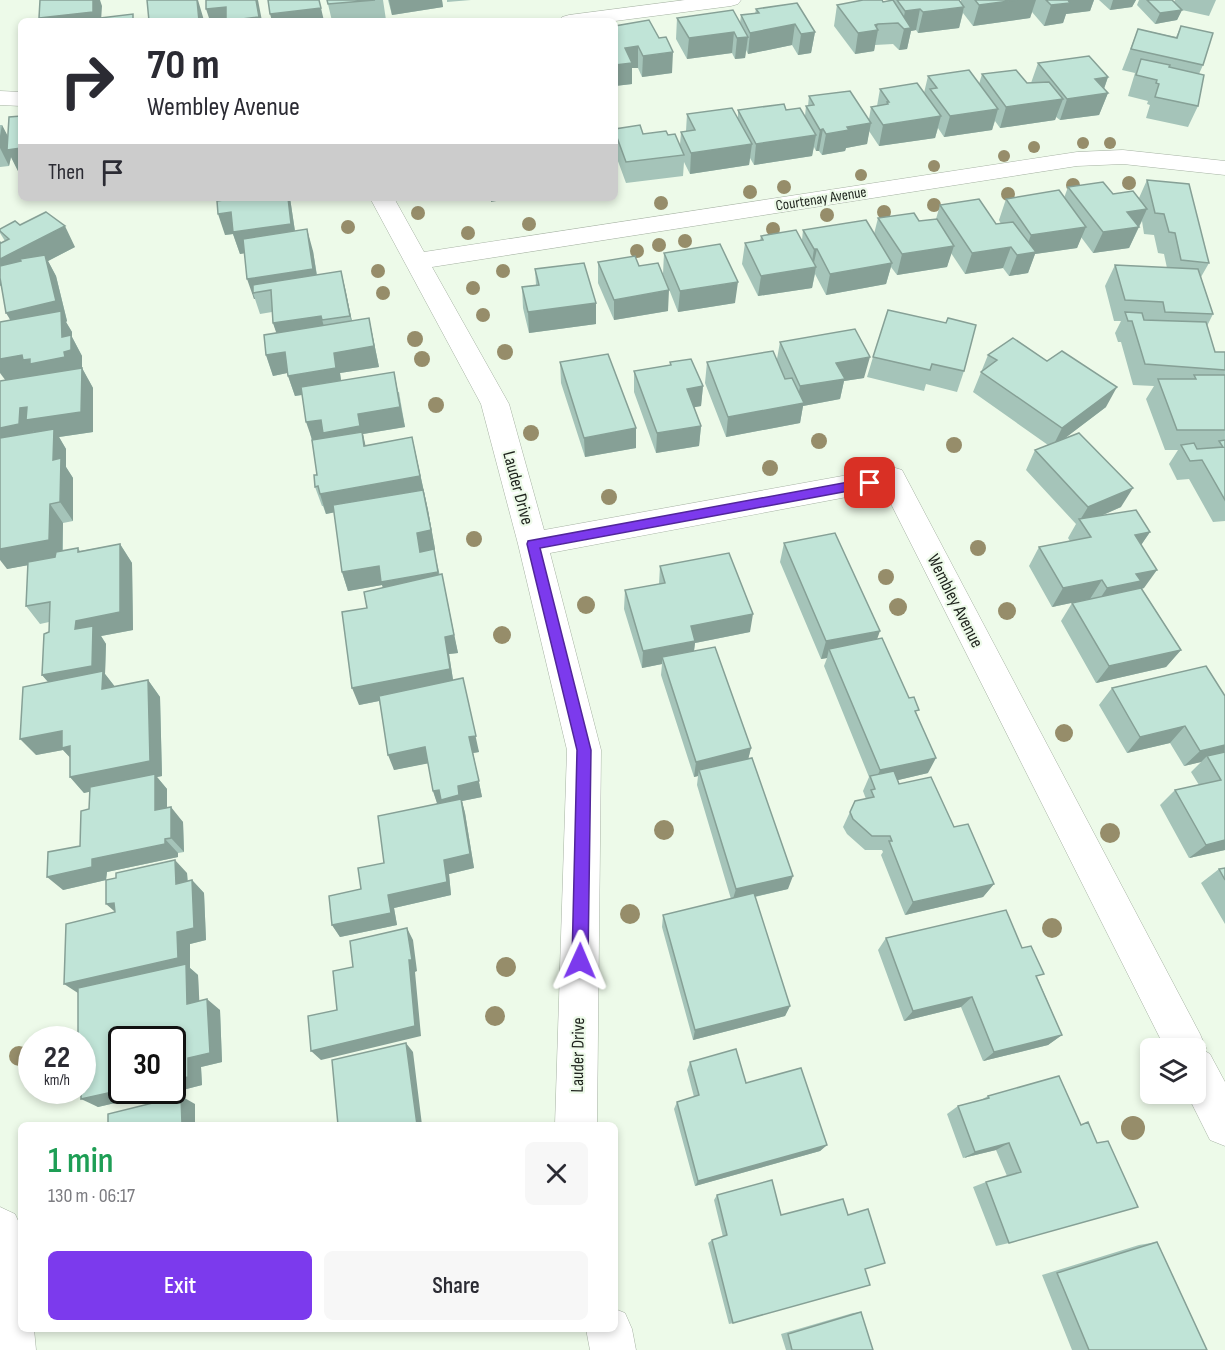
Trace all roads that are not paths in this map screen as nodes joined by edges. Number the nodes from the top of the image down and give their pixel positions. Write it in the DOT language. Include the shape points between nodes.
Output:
graph roads {
  1 [pos="730,0"];
  2 [pos="592,18"];
  3 [pos="0,98"];
  4 [pos="18,99"];
  5 [pos="1225,168"];
  6 [pos="384,201"];
  7 [pos="417,261"];
  8 [pos="533,544"];
  9 [pos="1181,1038"];
  10 [pos="1206,1088"];
  11 [pos="576,1122"];
  12 [pos="1225,1125"];
  13 [pos="0,1229"];
  14 [pos="610,1332"];
  15 [pos="14,1350"];
  16 [pos="613,1350"];
  1 -- 2 [label="street"];
  3 -- 4 [label="street"];
  5 -- 7 [label="street, Courtenay Avenue" via="1123,157 1077,159"];
  6 -- 7 [label="street, Lauder Drive"];
  7 -- 8 [label="street, Lauder Drive" via="495,404"];
  8 -- 9 [label="street, Wembley Avenue" via="892,478"];
  8 -- 11 [label="street, Lauder Drive" via="584,750"];
  10 -- 12 [label="street"];
  13 -- 15 [label="street"];
  14 -- 16 [label="street"];
}
